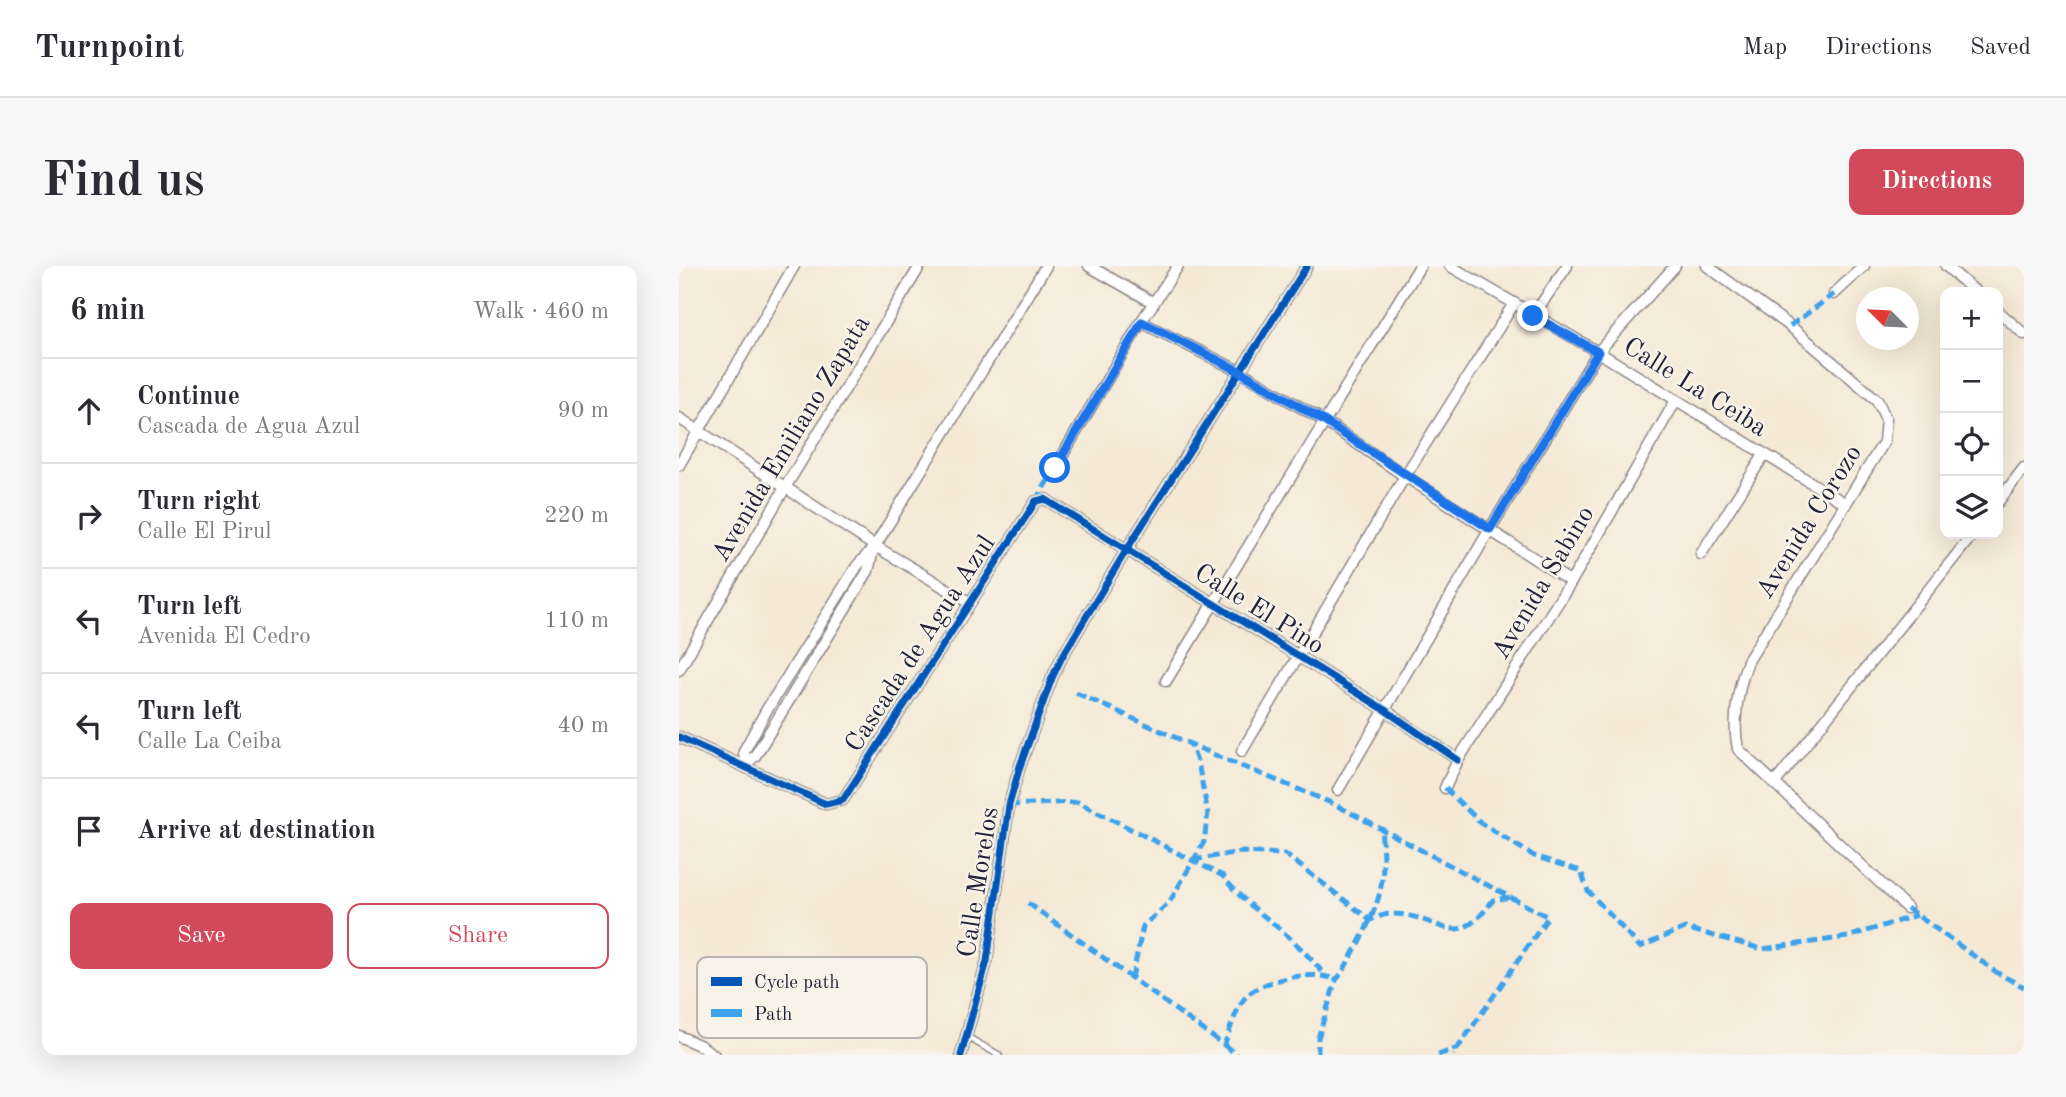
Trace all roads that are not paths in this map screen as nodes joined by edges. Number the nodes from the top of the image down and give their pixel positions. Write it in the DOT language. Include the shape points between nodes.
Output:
graph roads {
  1 [pos="794,266"];
  2 [pos="920,266"];
  3 [pos="1046,266"];
  4 [pos="1089,266"];
  5 [pos="1178,266"];
  6 [pos="1307,266"];
  7 [pos="1420,266"];
  8 [pos="1450,266"];
  9 [pos="1567,266"];
  10 [pos="1675,266"];
  11 [pos="1707,266"];
  12 [pos="1864,266"];
  13 [pos="1946,266"];
  14 [pos="1970,287"];
  15 [pos="1834,294"];
  16 [pos="1154,303"];
  17 [pos="1513,304"];
  18 [pos="2003,315"];
  19 [pos="1533,316"];
  20 [pos="1142,322"];
  21 [pos="2024,334"];
  22 [pos="1598,352"];
  23 [pos="1241,372"];
  24 [pos="1677,400"];
  25 [pos="679,418"];
  26 [pos="1324,421"];
  27 [pos="699,431"];
  28 [pos="1764,455"];
  29 [pos="679,465"];
  30 [pos="1055,468"];
  31 [pos="2024,468"];
  32 [pos="1405,476"];
  33 [pos="786,486"];
  34 [pos="2003,495"];
  35 [pos="1036,501"];
  36 [pos="1846,504"];
  37 [pos="1490,529"];
  38 [pos="1969,539"];
  39 [pos="874,546"];
  40 [pos="1128,550"];
  41 [pos="1701,554"];
  42 [pos="1571,582"];
  43 [pos="969,603"];
  44 [pos="1212,604"];
  45 [pos="1297,657"];
  46 [pos="679,670"];
  47 [pos="1166,681"];
  48 [pos="1385,710"];
  49 [pos="679,737"];
  50 [pos="1242,751"];
  51 [pos="1458,761"];
  52 [pos="745,765"];
  53 [pos="1774,784"];
  54 [pos="1445,788"];
  55 [pos="1338,790"];
  56 [pos="1907,908"];
  57 [pos="679,1036"];
  58 [pos="967,1037"];
  59 [pos="714,1055"];
  60 [pos="961,1055"];
  61 [pos="999,1055"];
  1 -- 27 [label="street"];
  2 -- 33 [label="street, Avenida Emiliano Zapata"];
  3 -- 39 [label="street"];
  4 -- 16 [label="street"];
  5 -- 16 [label="street"];
  6 -- 23 [label="street, Calle Morelos"];
  7 -- 26 [label="street"];
  8 -- 17 [label="street, Calle La Ceiba"];
  9 -- 19 [label="street"];
  10 -- 22 [label="street"];
  11 -- 36 [label="street, Avenida Corozo" via="1790,326 1877,400 1886,419 1884,442"];
  12 -- 15 [label="street"];
  13 -- 14 [label="street"];
  16 -- 20 [label="street"];
  17 -- 19 [label="street, Calle La Ceiba"];
  17 -- 32 [label="street"];
  18 -- 21 [label="street"];
  19 -- 22 [label="street, Calle La Ceiba"];
  20 -- 23 [label="street"];
  20 -- 30 [label="street"];
  22 -- 24 [label="street, Calle La Ceiba"];
  22 -- 37 [label="street"];
  23 -- 26 [label="street"];
  23 -- 40 [label="street, Calle Morelos"];
  24 -- 28 [label="street, Calle La Ceiba"];
  24 -- 42 [label="street, Avenida Sabino"];
  25 -- 27 [label="street"];
  26 -- 32 [label="street"];
  26 -- 44 [label="street"];
  27 -- 29 [label="street"];
  27 -- 33 [label="street"];
  28 -- 36 [label="street, Calle La Ceiba"];
  28 -- 41 [label="street"];
  31 -- 34 [label="street"];
  32 -- 37 [label="street"];
  32 -- 45 [label="street"];
  33 -- 39 [label="street"];
  33 -- 46 [label="street, Avenida Emiliano Zapata"];
  35 -- 40 [label="street, Calle El Pino" via="1051,502"];
  35 -- 43 [label="street, Cascada de Agua Azul"];
  36 -- 53 [label="street, Avenida Corozo" via="1741,679 1735,734 1738,749"];
  37 -- 42 [label="street"];
  37 -- 48 [label="street"];
  38 -- 53 [label="street"];
  39 -- 43 [label="street"];
  39 -- 52 [label="street" via="766,711 744,751"];
  40 -- 44 [label="street, Calle El Pino"];
  40 -- 58 [label="street, Calle Morelos" via="1062,657 1020,766 1009,805 987,961"];
  42 -- 51 [label="street, Avenida Sabino"];
  43 -- 52 [label="street, Cascada de Agua Azul" via="843,800 826,804"];
  44 -- 45 [label="street, Calle El Pino"];
  44 -- 47 [label="street"];
  45 -- 48 [label="street, Calle El Pino"];
  45 -- 50 [label="street"];
  48 -- 51 [label="street, Calle El Pino"];
  48 -- 55 [label="street"];
  49 -- 52 [label="street"];
  51 -- 54 [label="street, Avenida Sabino"];
  53 -- 56 [label="street"];
  57 -- 59 [label="street"];
  58 -- 60 [label="street, Calle Morelos"];
  58 -- 61 [label="lane"];
}
